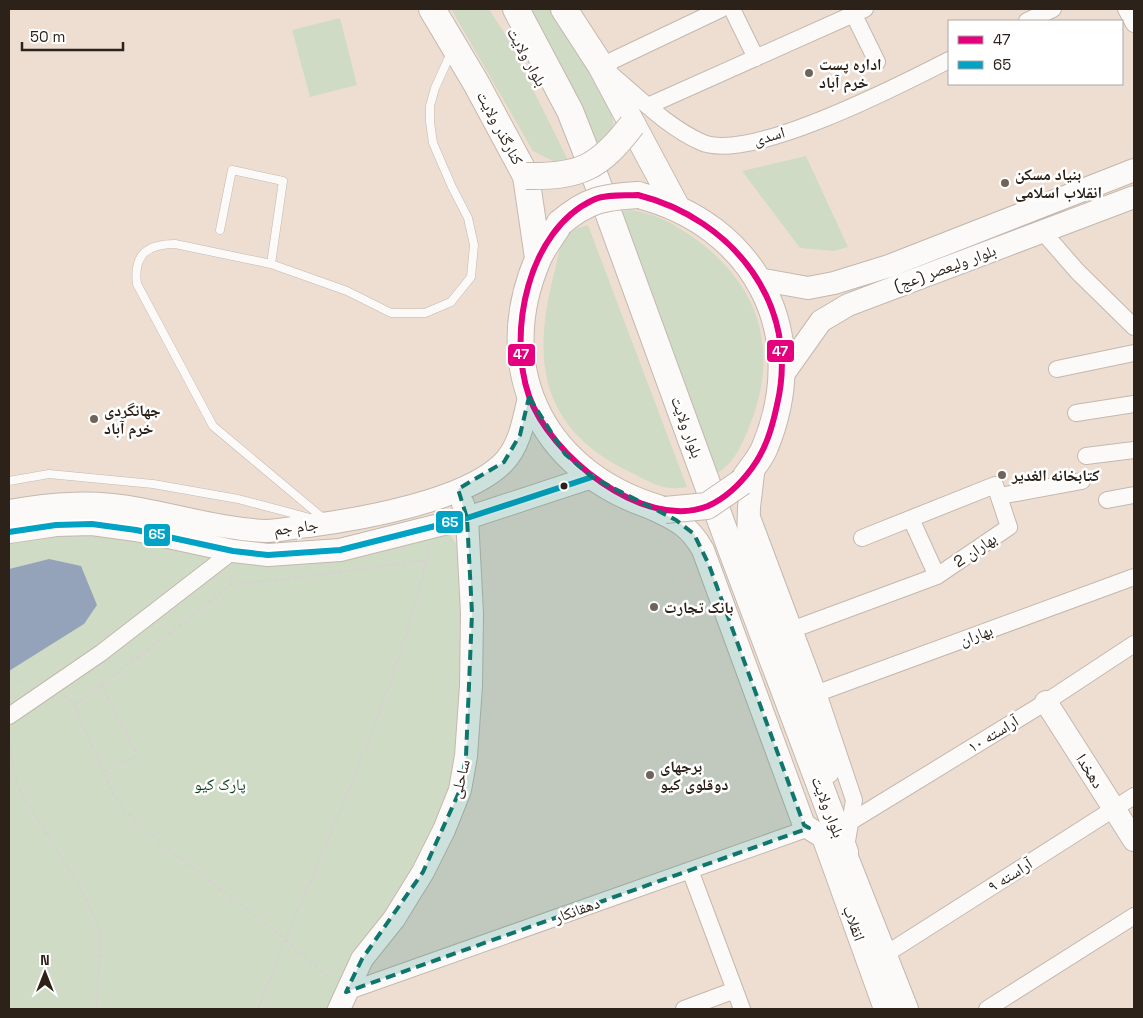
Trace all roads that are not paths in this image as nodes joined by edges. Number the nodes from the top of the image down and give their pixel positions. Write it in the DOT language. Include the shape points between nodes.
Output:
graph roads {
  1 [pos="432,9"];
  2 [pos="500,9"];
  3 [pos="516,9"];
  4 [pos="564,9"];
  5 [pos="721,9"];
  6 [pos="732,9"];
  7 [pos="1053,9"];
  8 [pos="1126,9"];
  9 [pos="857,11"];
  10 [pos="1030,20"];
  11 [pos="1134,24"];
  12 [pos="454,46"];
  13 [pos="756,58"];
  14 [pos="948,60"];
  15 [pos="878,62"];
  16 [pos="601,66"];
  17 [pos="650,105"];
  18 [pos="632,125"];
  19 [pos="1134,170"];
  20 [pos="526,176"];
  21 [pos="1134,197"];
  22 [pos="677,208"];
  23 [pos="220,230"];
  24 [pos="1043,232"];
  25 [pos="538,258"];
  26 [pos="271,264"];
  27 [pos="758,279"];
  28 [pos="808,288"];
  29 [pos="821,321"];
  30 [pos="1134,327"];
  31 [pos="1134,353"];
  32 [pos="1058,369"];
  33 [pos="782,376"];
  34 [pos="529,397"];
  35 [pos="1134,404"];
  36 [pos="1076,413"];
  37 [pos="1134,450"];
  38 [pos="1086,456"];
  39 [pos="748,473"];
  40 [pos="592,477"];
  41 [pos="9,481"];
  42 [pos="1082,481"];
  43 [pos="458,490"];
  44 [pos="1000,496"];
  45 [pos="1134,496"];
  46 [pos="1107,500"];
  47 [pos="654,507"];
  48 [pos="749,507"];
  49 [pos="9,511"];
  50 [pos="467,518"];
  51 [pos="911,519"];
  52 [pos="329,523"];
  53 [pos="9,532"];
  54 [pos="862,538"];
  55 [pos="233,551"];
  56 [pos="937,576"];
  57 [pos="1134,577"];
  58 [pos="794,629"];
  59 [pos="1134,644"];
  60 [pos="818,693"];
  61 [pos="1046,702"];
  62 [pos="9,716"];
  63 [pos="1134,796"];
  64 [pos="1114,809"];
  65 [pos="850,822"];
  66 [pos="816,833"];
  67 [pos="1134,840"];
  68 [pos="845,852"];
  69 [pos="690,870"];
  70 [pos="1134,916"];
  71 [pos="886,954"];
  72 [pos="735,990"];
  73 [pos="342,1001"];
  74 [pos="684,1009"];
  75 [pos="742,1009"];
  76 [pos="885,1009"];
  77 [pos="907,1009"];
  78 [pos="986,1009"];
  1 -- 12 [label="main road, کنارگذر ولایت"];
  2 -- 66 [label="main road, بلوار ولایت" via="556,110 574,152"];
  3 -- 68 [label="main road, بلوار ولایت" via="579,134"];
  4 -- 16 [label="main road"];
  5 -- 16 [label="street"];
  6 -- 13 [label="street"];
  7 -- 10 [label="street"];
  8 -- 11 [label="street"];
  9 -- 13 [label="street"];
  9 -- 15 [label="street"];
  12 -- 20 [label="main road, کنارگذر ولایت"];
  12 -- 26 [label="lane" via="430,106 433,143 468,218 474,245 471,277 451,302 425,313 391,313 347,291"];
  13 -- 17 [label="street"];
  14 -- 17 [label="street, اسدی" via="837,115 732,146 703,143 676,128"];
  16 -- 17 [label="street, اسدی"];
  16 -- 18 [label="main road"];
  18 -- 20 [label="main road, bridge" via="613,150 587,167 557,176"];
  18 -- 22 [label="main road"];
  19 -- 28 [label="main road, بلوار ولیعصر (عج)" via="889,266"];
  20 -- 25 [label="main road, کنارگذر ولایت"];
  21 -- 24 [label="main road, بلوار ولیعصر (عج)"];
  22 -- 25 [label="main road, bridge" via="638,196 595,199 560,223"];
  22 -- 27 [label="main road" via="710,228 737,252"];
  23 -- 26 [label="lane" via="232,170 283,181"];
  24 -- 29 [label="main road, بلوار ولیعصر (عج)" via="848,305"];
  24 -- 30 [label="street"];
  25 -- 34 [label="main road" via="526,294 520,329 522,364"];
  26 -- 52 [label="lane" via="175,244 159,244 146,250 138,262 137,284 214,426"];
  27 -- 28 [label="main road, بلوار ولیعصر (عج)"];
  27 -- 33 [label="main road" via="777,325"];
  28 -- 29 [label="main road" via="813,312"];
  29 -- 33 [label="main road, بلوار ولیعصر (عج)"];
  31 -- 32 [label="street"];
  33 -- 39 [label="main road" via="771,430 764,449"];
  34 -- 40 [label="main road" via="565,454"];
  34 -- 43 [label="main road, جام جم" via="520,435 504,462 480,480"];
  35 -- 36 [label="street"];
  37 -- 38 [label="street"];
  39 -- 47 [label="main road, bridge" via="707,506"];
  39 -- 48 [label="main road, انقلاب"];
  40 -- 47 [label="main road"];
  40 -- 50 [label="main road, جام جم"];
  41 -- 52 [label="lane" via="49,474 153,484 238,499"];
  42 -- 44 [label="street"];
  43 -- 50 [label="main road, ساحلی"];
  43 -- 52 [label="main road, جام جم" via="378,515"];
  44 -- 51 [label="street" via="995,485"];
  44 -- 56 [label="street, بهاران 2" via="1009,527"];
  45 -- 46 [label="street"];
  47 -- 66 [label="main road, انقلاب" via="686,526 703,550 804,826"];
  48 -- 58 [label="street"];
  48 -- 68 [label="main road, انقلاب" via="748,545 839,802"];
  49 -- 52 [label="main road, جام جم" via="50,503 93,502 140,508 232,528 268,531"];
  50 -- 55 [label="main road, جام جم" via="340,550 268,555"];
  50 -- 73 [label="main road, ساحلی" via="472,613 471,686 460,790 423,872 394,918 362,959"];
  51 -- 54 [label="street"];
  51 -- 56 [label="street"];
  53 -- 55 [label="main road, جام جم" via="92,524"];
  55 -- 62 [label="street" via="101,653"];
  56 -- 58 [label="street, بهاران 2"];
  57 -- 60 [label="street, بهاران"];
  58 -- 60 [label="street"];
  59 -- 61 [label="street, آراسته ۱۰"];
  60 -- 65 [label="street" via="854,800"];
  61 -- 64 [label="main road, دهخدا"];
  61 -- 65 [label="street, آراسته ۱۰"];
  63 -- 64 [label="street, آراسته ۹"];
  64 -- 67 [label="main road, دهخدا"];
  64 -- 71 [label="street, آراسته ۹"];
  65 -- 68 [label="street"];
  66 -- 69 [label="street, دهقانکار"];
  66 -- 76 [label="main road, انقلاب"];
  68 -- 71 [label="main road, انقلاب"];
  69 -- 72 [label="street"];
  69 -- 73 [label="street, دهقانکار"];
  70 -- 78 [label="street"];
  71 -- 77 [label="main road, انقلاب"];
  72 -- 74 [label="street"];
  72 -- 75 [label="street"];
}
